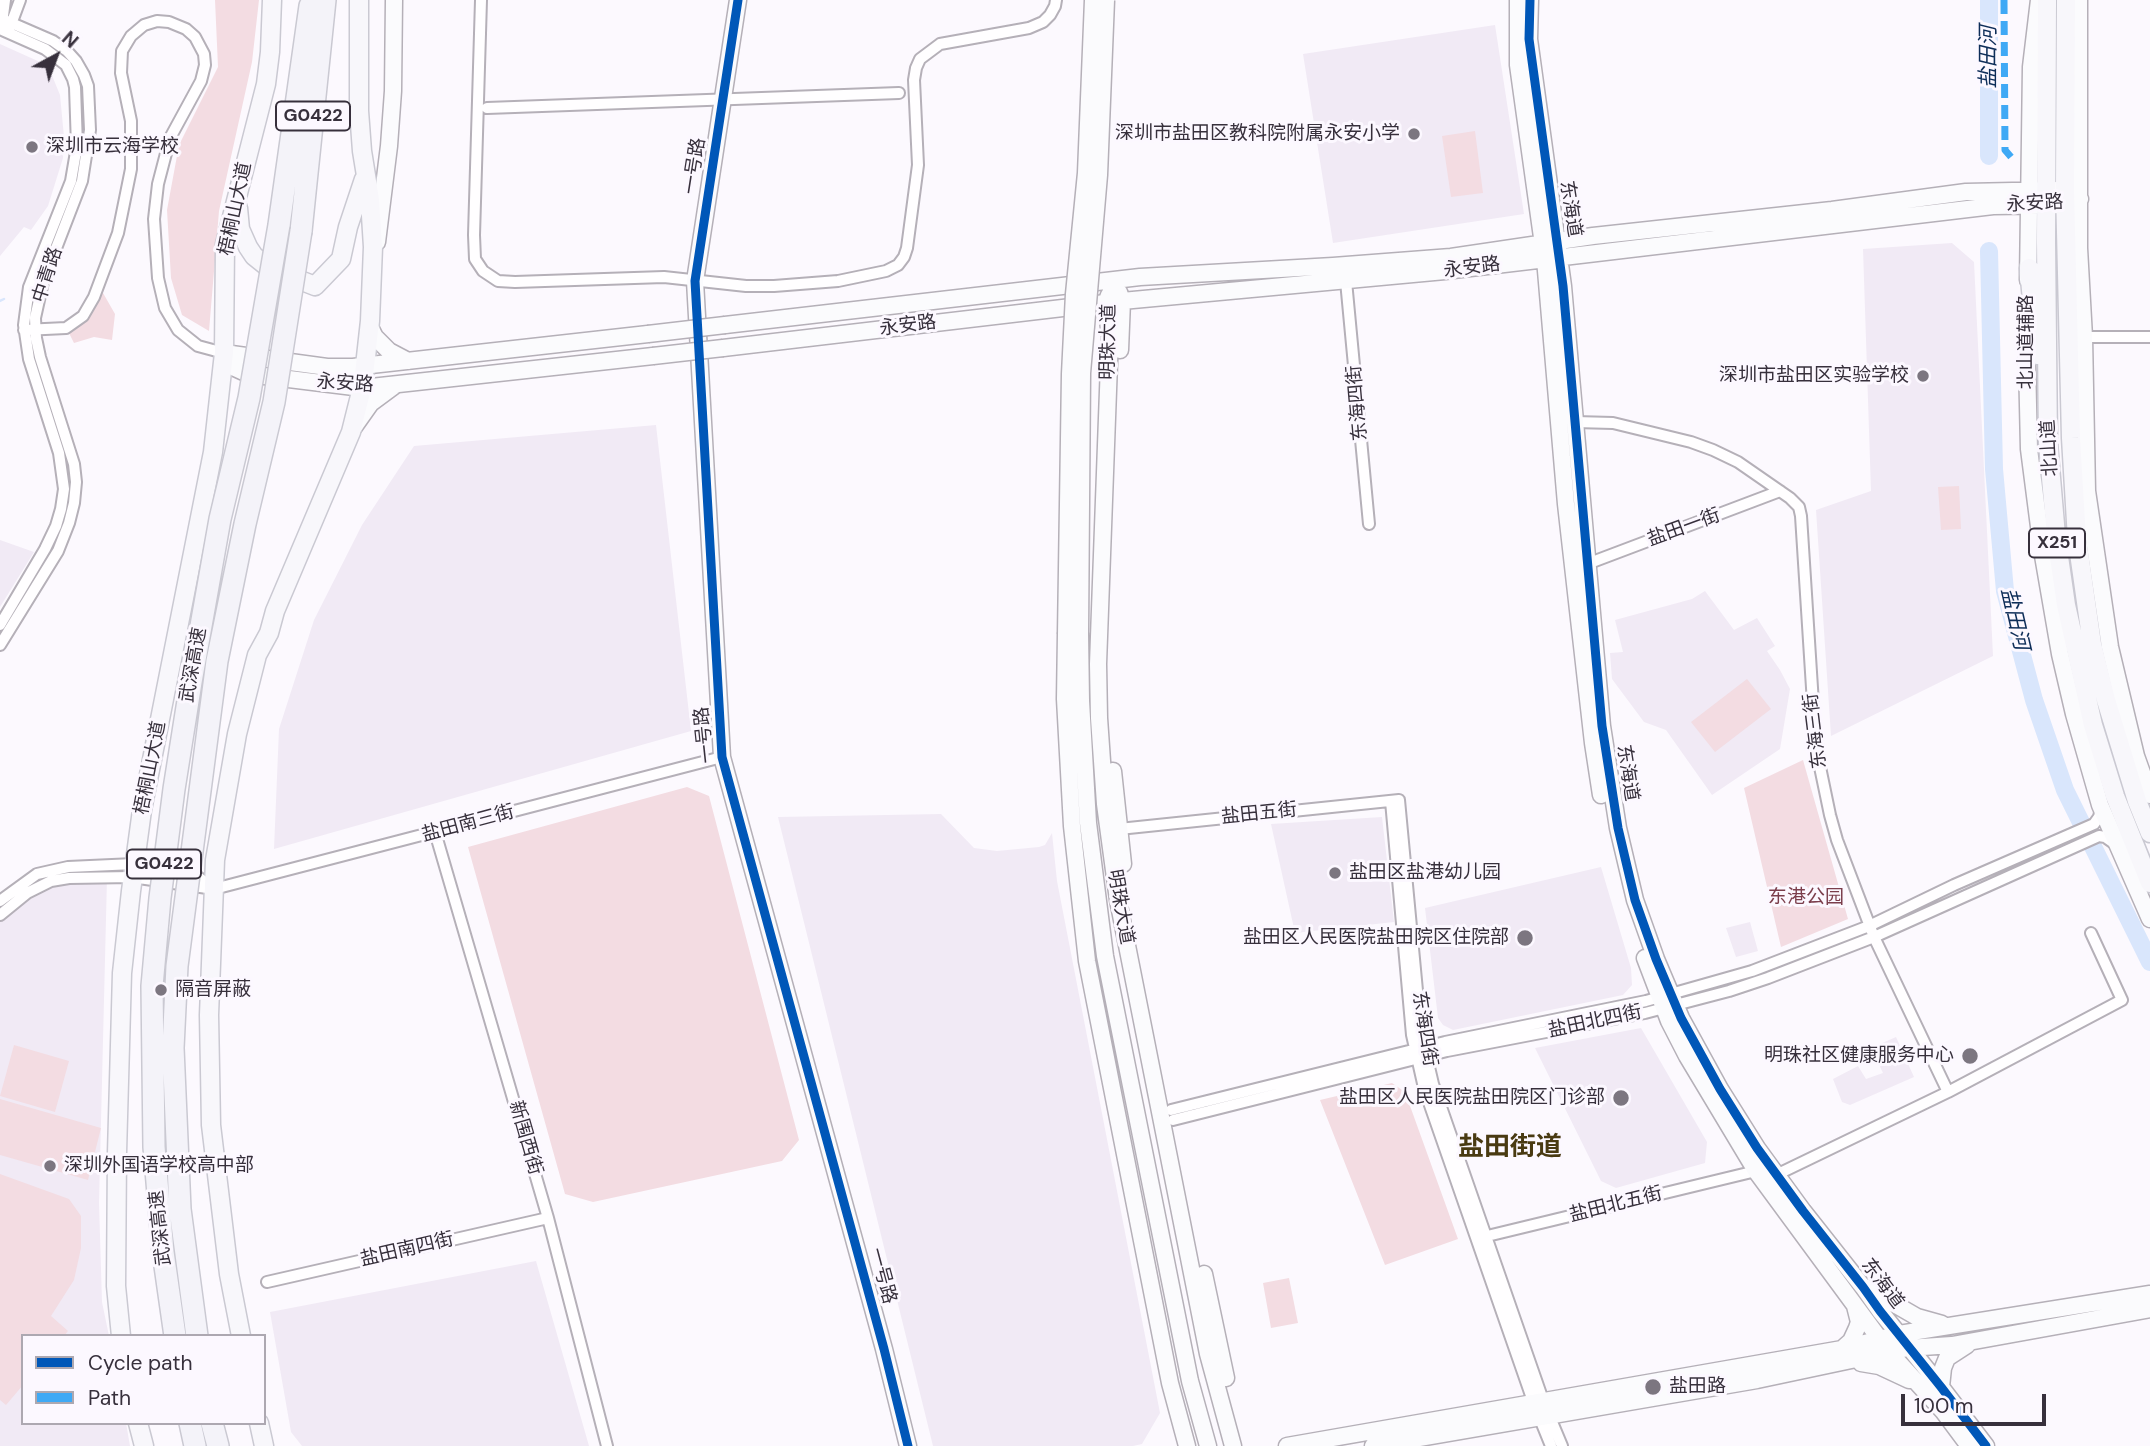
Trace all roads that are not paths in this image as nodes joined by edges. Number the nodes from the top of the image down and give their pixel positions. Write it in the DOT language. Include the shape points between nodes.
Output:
graph roads {
  1 [pos="5,0"];
  2 [pos="20,0"];
  3 [pos="272,0"];
  4 [pos="311,0"];
  5 [pos="325,0"];
  6 [pos="359,0"];
  7 [pos="394,0"];
  8 [pos="481,0"];
  9 [pos="738,0"];
  10 [pos="1056,0"];
  11 [pos="1093,0"];
  12 [pos="1106,0"];
  13 [pos="1518,0"];
  14 [pos="1530,0"];
  15 [pos="2039,0"];
  16 [pos="2047,0"];
  17 [pos="2066,0"];
  18 [pos="2079,0"];
  19 [pos="4,25"];
  20 [pos="899,93"];
  21 [pos="723,99"];
  22 [pos="487,108"];
  23 [pos="366,175"];
  24 [pos="239,183"];
  25 [pos="2028,197"];
  26 [pos="2061,198"];
  27 [pos="1552,250"];
  28 [pos="2029,268"];
  29 [pos="373,272"];
  30 [pos="1115,280"];
  31 [pos="695,281"];
  32 [pos="1346,281"];
  33 [pos="1114,302"];
  34 [pos="370,327"];
  35 [pos="30,330"];
  36 [pos="2084,337"];
  37 [pos="2150,337"];
  38 [pos="224,354"];
  39 [pos="410,361"];
  40 [pos="365,366"];
  41 [pos="399,384"];
  42 [pos="362,388"];
  43 [pos="2048,402"];
  44 [pos="1575,422"];
  45 [pos="351,432"];
  46 [pos="1780,491"];
  47 [pos="2080,491"];
  48 [pos="1369,524"];
  49 [pos="1587,564"];
  50 [pos="0,625"];
  51 [pos="1073,634"];
  52 [pos="0,646"];
  53 [pos="722,757"];
  54 [pos="1395,800"];
  55 [pos="2146,800"];
  56 [pos="2101,805"];
  57 [pos="1119,829"];
  58 [pos="435,832"];
  59 [pos="2150,833"];
  60 [pos="2117,846"];
  61 [pos="133,871"];
  62 [pos="2150,883"];
  63 [pos="214,888"];
  64 [pos="0,901"];
  65 [pos="0,915"];
  66 [pos="2150,919"];
  67 [pos="1869,926"];
  68 [pos="2091,933"];
  69 [pos="1874,937"];
  70 [pos="1667,1001"];
  71 [pos="1421,1052"];
  72 [pos="1948,1092"];
  73 [pos="1172,1115"];
  74 [pos="1756,1171"];
  75 [pos="1776,1175"];
  76 [pos="548,1218"];
  77 [pos="1481,1238"];
  78 [pos="267,1282"];
  79 [pos="1863,1287"];
  80 [pos="2150,1294"];
  81 [pos="1853,1301"];
  82 [pos="2150,1310"];
  83 [pos="1952,1325"];
  84 [pos="121,1334"];
  85 [pos="175,1334"];
  86 [pos="197,1334"];
  87 [pos="241,1334"];
  88 [pos="1899,1334"];
  89 [pos="1880,1340"];
  90 [pos="1975,1340"];
  91 [pos="1908,1348"];
  92 [pos="1890,1353"];
  93 [pos="1846,1355"];
  94 [pos="1941,1387"];
  95 [pos="1925,1393"];
  96 [pos="1542,1410"];
  97 [pos="139,1425"];
  98 [pos="190,1425"];
  99 [pos="213,1425"];
  100 [pos="259,1425"];
  101 [pos="144,1446"];
  102 [pos="195,1446"];
  103 [pos="218,1446"];
  104 [pos="264,1446"];
  105 [pos="607,1446"];
  106 [pos="908,1446"];
  107 [pos="1187,1446"];
  108 [pos="1208,1446"];
  109 [pos="1233,1446"];
  110 [pos="1244,1446"];
  111 [pos="1287,1446"];
  112 [pos="1373,1446"];
  113 [pos="1551,1446"];
  114 [pos="1562,1446"];
  115 [pos="1969,1446"];
  116 [pos="1986,1446"];
  1 -- 19 [label="street"];
  2 -- 19 [label="street"];
  3 -- 24 [label="main road, 梧桐山大道" via="265,84"];
  4 -- 85 [label="highway, 武深高速 / G0422, bridge" via="279,225 193,670 160,898 152,986 154,1147"];
  5 -- 86 [label="highway, 武深高速 / G0422, bridge" via="301,231 274,402 216,661 177,966 173,1048 180,1209"];
  6 -- 23 [label="main road" via="359,98"];
  7 -- 29 [label="street" via="389,146"];
  8 -- 31 [label="street" via="474,235 475,259 484,271 498,281 515,282 664,277"];
  9 -- 21 [label="street, 一号路"];
  10 -- 31 [label="street" via="1043,22 940,44 920,59 914,80 918,165 907,248 898,265 838,281 746,286"];
  11 -- 51 [label="street, 明珠大道, bridge" via="1086,173 1069,374"];
  12 -- 51 [label="street, 明珠大道, bridge" via="1099,174 1082,373"];
  13 -- 27 [label="street, 东海道" via="1518,65"];
  14 -- 27 [label="street, 东海道" via="1529,39"];
  15 -- 25 [label="street, 北山道辅路" via="2031,67"];
  16 -- 26 [label="main road, 北山道 / X251"];
  17 -- 26 [label="main road, 北山道 / X251"];
  18 -- 26 [label="street" via="2078,54"];
  19 -- 35 [label="street, 中青路" via="53,41 67,51 81,67 89,93 85,168"];
  20 -- 21 [label="street"];
  21 -- 22 [label="street"];
  21 -- 31 [label="street, 一号路"];
  23 -- 24 [label="main road" via="341,259 315,286 269,268 247,247 238,219"];
  23 -- 29 [label="main road"];
  24 -- 38 [label="main road, 梧桐山大道" via="225,244"];
  25 -- 26 [label="street, 永安路"];
  25 -- 27 [label="street, 永安路" via="1966,192 1593,236"];
  25 -- 28 [label="street, 北山道辅路"];
  26 -- 36 [label="street" via="2079,248"];
  26 -- 43 [label="main road, 北山道 / X251"];
  26 -- 47 [label="main road, 北山道 / X251" via="2071,438"];
  27 -- 30 [label="street, 永安路"];
  27 -- 32 [label="street, 永安路"];
  27 -- 44 [label="street, 东海道"];
  27 -- 70 [label="street, 东海道" via="1566,504 1597,769 1623,893 1643,955"];
  28 -- 43 [label="main road" via="2036,353"];
  28 -- 56 [label="street, 北山道辅路" via="2029,449 2035,505 2060,654"];
  29 -- 34 [label="main road"];
  30 -- 33 [label="street, 明珠大道"];
  30 -- 39 [label="street, 永安路, bridge"];
  31 -- 53 [label="street, 一号路"];
  32 -- 33 [label="street, 永安路"];
  32 -- 48 [label="street, 东海四街"];
  33 -- 41 [label="street, 永安路, bridge"];
  33 -- 57 [label="street, 明珠大道" via="1109,666"];
  33 -- 109 [label="street, 明珠大道" via="1098,664 1105,804 1118,900 1208,1353"];
  34 -- 39 [label="street" via="389,351"];
  34 -- 40 [label="main road"];
  35 -- 38 [label="street, 永安路" via="72,325 94,298 118,233 131,177 132,136 121,73 122,51 139,28 169,22 195,37 205,65 170,138 158,184 154,229 159,278 165,308 178,330 198,346"];
  35 -- 50 [label="street, 中青路" via="31,366 59,453 64,489 52,537"];
  35 -- 52 [label="street, 中青路" via="74,464 75,492 58,551"];
  36 -- 37 [label="street"];
  36 -- 47 [label="street"];
  38 -- 40 [label="street, 永安路" via="327,367"];
  38 -- 42 [label="street, 永安路" via="235,368 248,374"];
  38 -- 61 [label="main road, 梧桐山大道" via="209,475"];
  39 -- 40 [label="street, 永安路"];
  40 -- 42 [label="main road"];
  41 -- 42 [label="street, 永安路"];
  41 -- 45 [label="street" via="371,403"];
  42 -- 45 [label="main road"];
  43 -- 62 [label="main road, 北山道 / X251" via="2056,536 2066,605 2103,761"];
  44 -- 46 [label="street" via="1613,423 1691,442 1738,462"];
  44 -- 49 [label="street, 东海道"];
  45 -- 63 [label="main road" via="257,655 237,734"];
  46 -- 49 [label="street, 盐田一街"];
  46 -- 67 [label="street, 东海三街" via="1799,508 1801,516 1820,768 1837,840"];
  47 -- 55 [label="main road, 北山道 / X251" via="2078,551 2092,644 2106,700"];
  49 -- 70 [label="street, 东海道" via="1613,804 1635,900"];
  51 -- 107 [label="street, 明珠大道" via="1065,699 1068,770 1087,961 1170,1384"];
  51 -- 108 [label="street, 明珠大道" via="1088,823 1108,970 1190,1381"];
  53 -- 58 [label="street, 盐田南三街"];
  53 -- 106 [label="street, 一号路"];
  54 -- 57 [label="street, 盐田五街"];
  54 -- 71 [label="street, 东海四街"];
  55 -- 59 [label="main road, 北山道 / X251"];
  56 -- 60 [label="street, 北山道辅路"];
  56 -- 67 [label="street, 盐田北四街" via="2094,824"];
  57 -- 73 [label="street, 明珠大道" via="1128,898"];
  58 -- 63 [label="street, 盐田南三街"];
  58 -- 76 [label="street, 新围西街"];
  60 -- 66 [label="street, 北山道辅路"];
  60 -- 69 [label="street, 盐田北四街" via="2099,836"];
  61 -- 63 [label="street" via="193,873"];
  61 -- 64 [label="street" via="51,869 25,881"];
  61 -- 65 [label="street" via="51,881"];
  61 -- 84 [label="main road, 梧桐山大道" via="120,1047 116,1286"];
  63 -- 87 [label="main road" via="211,1125"];
  67 -- 69 [label="street, 东海三街"];
  67 -- 70 [label="street, 盐田北四街"];
  68 -- 72 [label="street" via="2122,1000"];
  69 -- 70 [label="street, 盐田北四街" via="1768,978"];
  69 -- 72 [label="street, 东海三街"];
  70 -- 71 [label="street, 盐田北四街"];
  70 -- 74 [label="street, 东海道" via="1686,1056"];
  70 -- 75 [label="street, 东海道"];
  71 -- 73 [label="street, 盐田北四街"];
  71 -- 77 [label="street, 东海四街"];
  72 -- 75 [label="street"];
  73 -- 110 [label="street, 明珠大道" via="1219,1352"];
  74 -- 77 [label="street, 盐田北五街"];
  74 -- 81 [label="street, 东海道"];
  75 -- 79 [label="street, 东海道"];
  76 -- 78 [label="street, 盐田南四街"];
  76 -- 105 [label="street, 新围西街"];
  77 -- 96 [label="street, 东海四街"];
  79 -- 83 [label="street" via="1917,1317"];
  79 -- 88 [label="street, 东海道"];
  80 -- 83 [label="street"];
  81 -- 89 [label="street, 东海道"];
  81 -- 93 [label="street" via="1859,1322"];
  82 -- 90 [label="street"];
  83 -- 88 [label="street"];
  88 -- 89 [label="street"];
  88 -- 91 [label="street, 东海道"];
  89 -- 92 [label="street, 东海道"];
  89 -- 93 [label="street"];
  90 -- 91 [label="street"];
  90 -- 94 [label="street" via="1947,1358"];
  91 -- 92 [label="street"];
  91 -- 94 [label="street, 东海道"];
  92 -- 93 [label="street"];
  92 -- 95 [label="street, 东海道"];
  93 -- 95 [label="street" via="1906,1378"];
  93 -- 96 [label="street" via="1757,1380"];
  94 -- 116 [label="street, 东海道"];
  95 -- 115 [label="street, 东海道"];
  96 -- 111 [label="street"];
  96 -- 112 [label="street"];
  96 -- 113 [label="street, 东海四街"];
  96 -- 114 [label="street, 东海四街"];
  97 -- 101 [label="main road"];
  98 -- 102 [label="highway"];
  99 -- 103 [label="highway"];
  100 -- 104 [label="main road"];
}
